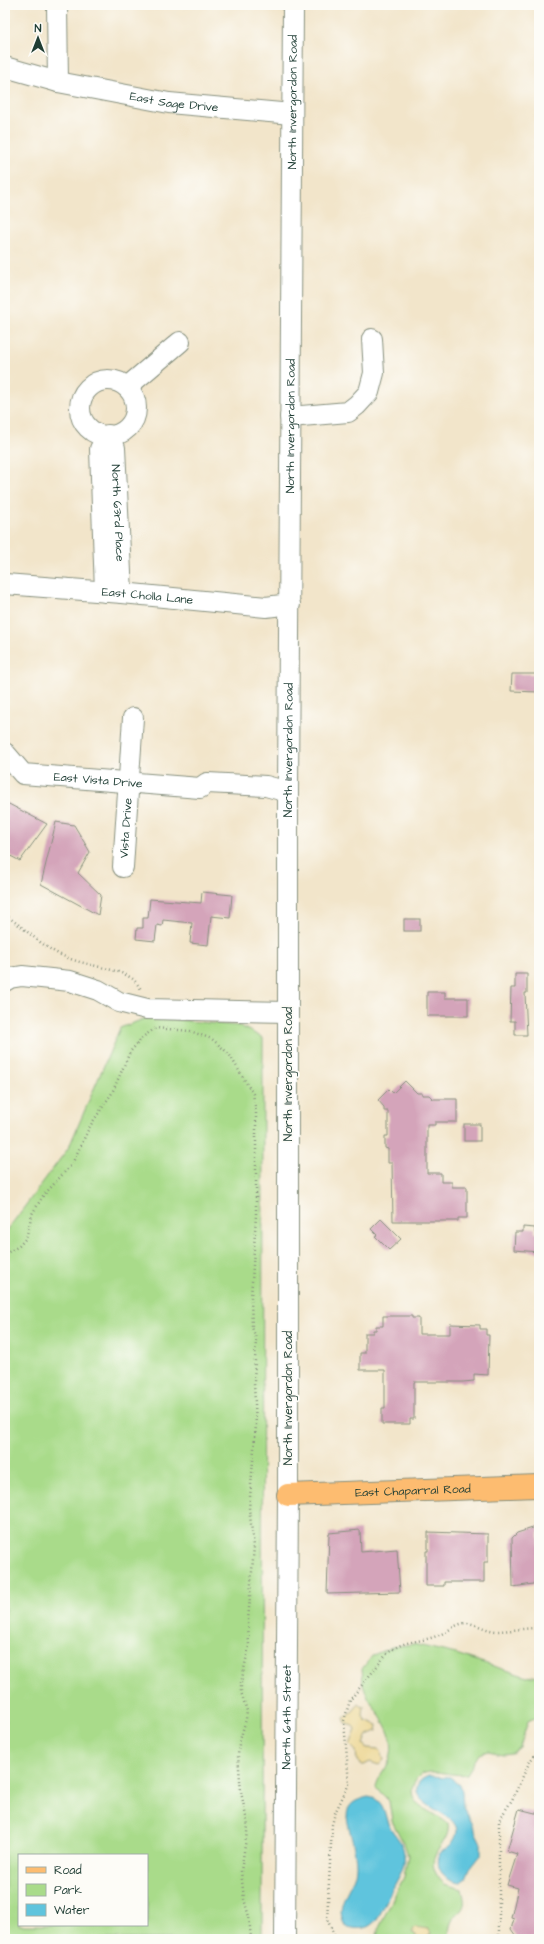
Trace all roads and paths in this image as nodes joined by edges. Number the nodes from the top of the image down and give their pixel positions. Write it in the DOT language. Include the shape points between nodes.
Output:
graph roads {
  1 [pos="57,5"];
  2 [pos="294,5"];
  3 [pos="5,67"];
  4 [pos="58,82"];
  5 [pos="292,114"];
  6 [pos="372,339"];
  7 [pos="180,342"];
  8 [pos="127,387"];
  9 [pos="290,417"];
  10 [pos="108,435"];
  11 [pos="5,584"];
  12 [pos="113,592"];
  13 [pos="290,604"];
  14 [pos="133,718"];
  15 [pos="5,753"];
  16 [pos="129,782"];
  17 [pos="288,792"];
  18 [pos="123,867"];
  19 [pos="5,915"];
  20 [pos="5,981"];
  21 [pos="144,994"];
  22 [pos="288,1012"];
  23 [pos="5,1254"];
  24 [pos="539,1486"];
  25 [pos="288,1495"];
  26 [pos="539,1628"];
  27 [pos="539,1750"];
  28 [pos="251,1939"];
  29 [pos="285,1939"];
  30 [pos="336,1939"];
  31 [pos="498,1939"];
  1 -- 4 [label="street"];
  2 -- 5 [label="street, North Invergordon Road"];
  3 -- 4 [label="street, East Sage Drive"];
  4 -- 5 [label="street, East Sage Drive" via="169,103"];
  5 -- 9 [label="street, North Invergordon Road"];
  6 -- 9 [label="street" via="374,373 369,392 357,405 348,412"];
  7 -- 8 [label="street"];
  8 -- 10 [label="street" via="136,403 132,422 118,434"];
  8 -- 10 [label="street" via="109,380 100,381 86,391 82,398 81,416 85,424 95,432"];
  9 -- 13 [label="street, North Invergordon Road"];
  10 -- 12 [label="street, North 63rd Place" via="115,448"];
  11 -- 12 [label="street, East Cholla Lane"];
  12 -- 13 [label="street, East Cholla Lane" via="266,607"];
  13 -- 17 [label="street, North Invergordon Road"];
  14 -- 16 [label="street, Vista Drive"];
  15 -- 16 [label="street, East Vista Drive" via="23,774"];
  16 -- 17 [label="street, East Vista Drive" via="200,788 206,794 260,798"];
  16 -- 18 [label="street, Vista Drive"];
  17 -- 22 [label="street, North Invergordon Road"];
  19 -- 21 [label="path" via="54,952 134,980"];
  20 -- 22 [label="street" via="22,976 70,980 98,990 119,1002 147,1009"];
  22 -- 25 [label="street, North Invergordon Road"];
  23 -- 28 [label="path" via="19,1246 26,1238 32,1214 43,1196 72,1164 90,1126 112,1093 130,1052 144,1036 156,1028 190,1032 212,1039 229,1054 253,1094 256,1112 256,1215 251,1298 252,1327 256,1340 256,1425 249,1509 254,1546 248,1646 240,1683 240,1692 247,1711 238,1756 241,1792 248,1826 241,1871"];
  24 -- 25 [label="main road, East Chaparral Road"];
  25 -- 29 [label="street, North 64th Street"];
  26 -- 30 [label="path" via="496,1630 466,1623 438,1636 404,1642 386,1655 350,1700 344,1721 349,1784 335,1813 331,1841 327,1919"];
  27 -- 31 [label="path" via="530,1761 512,1800 499,1820"];
}
